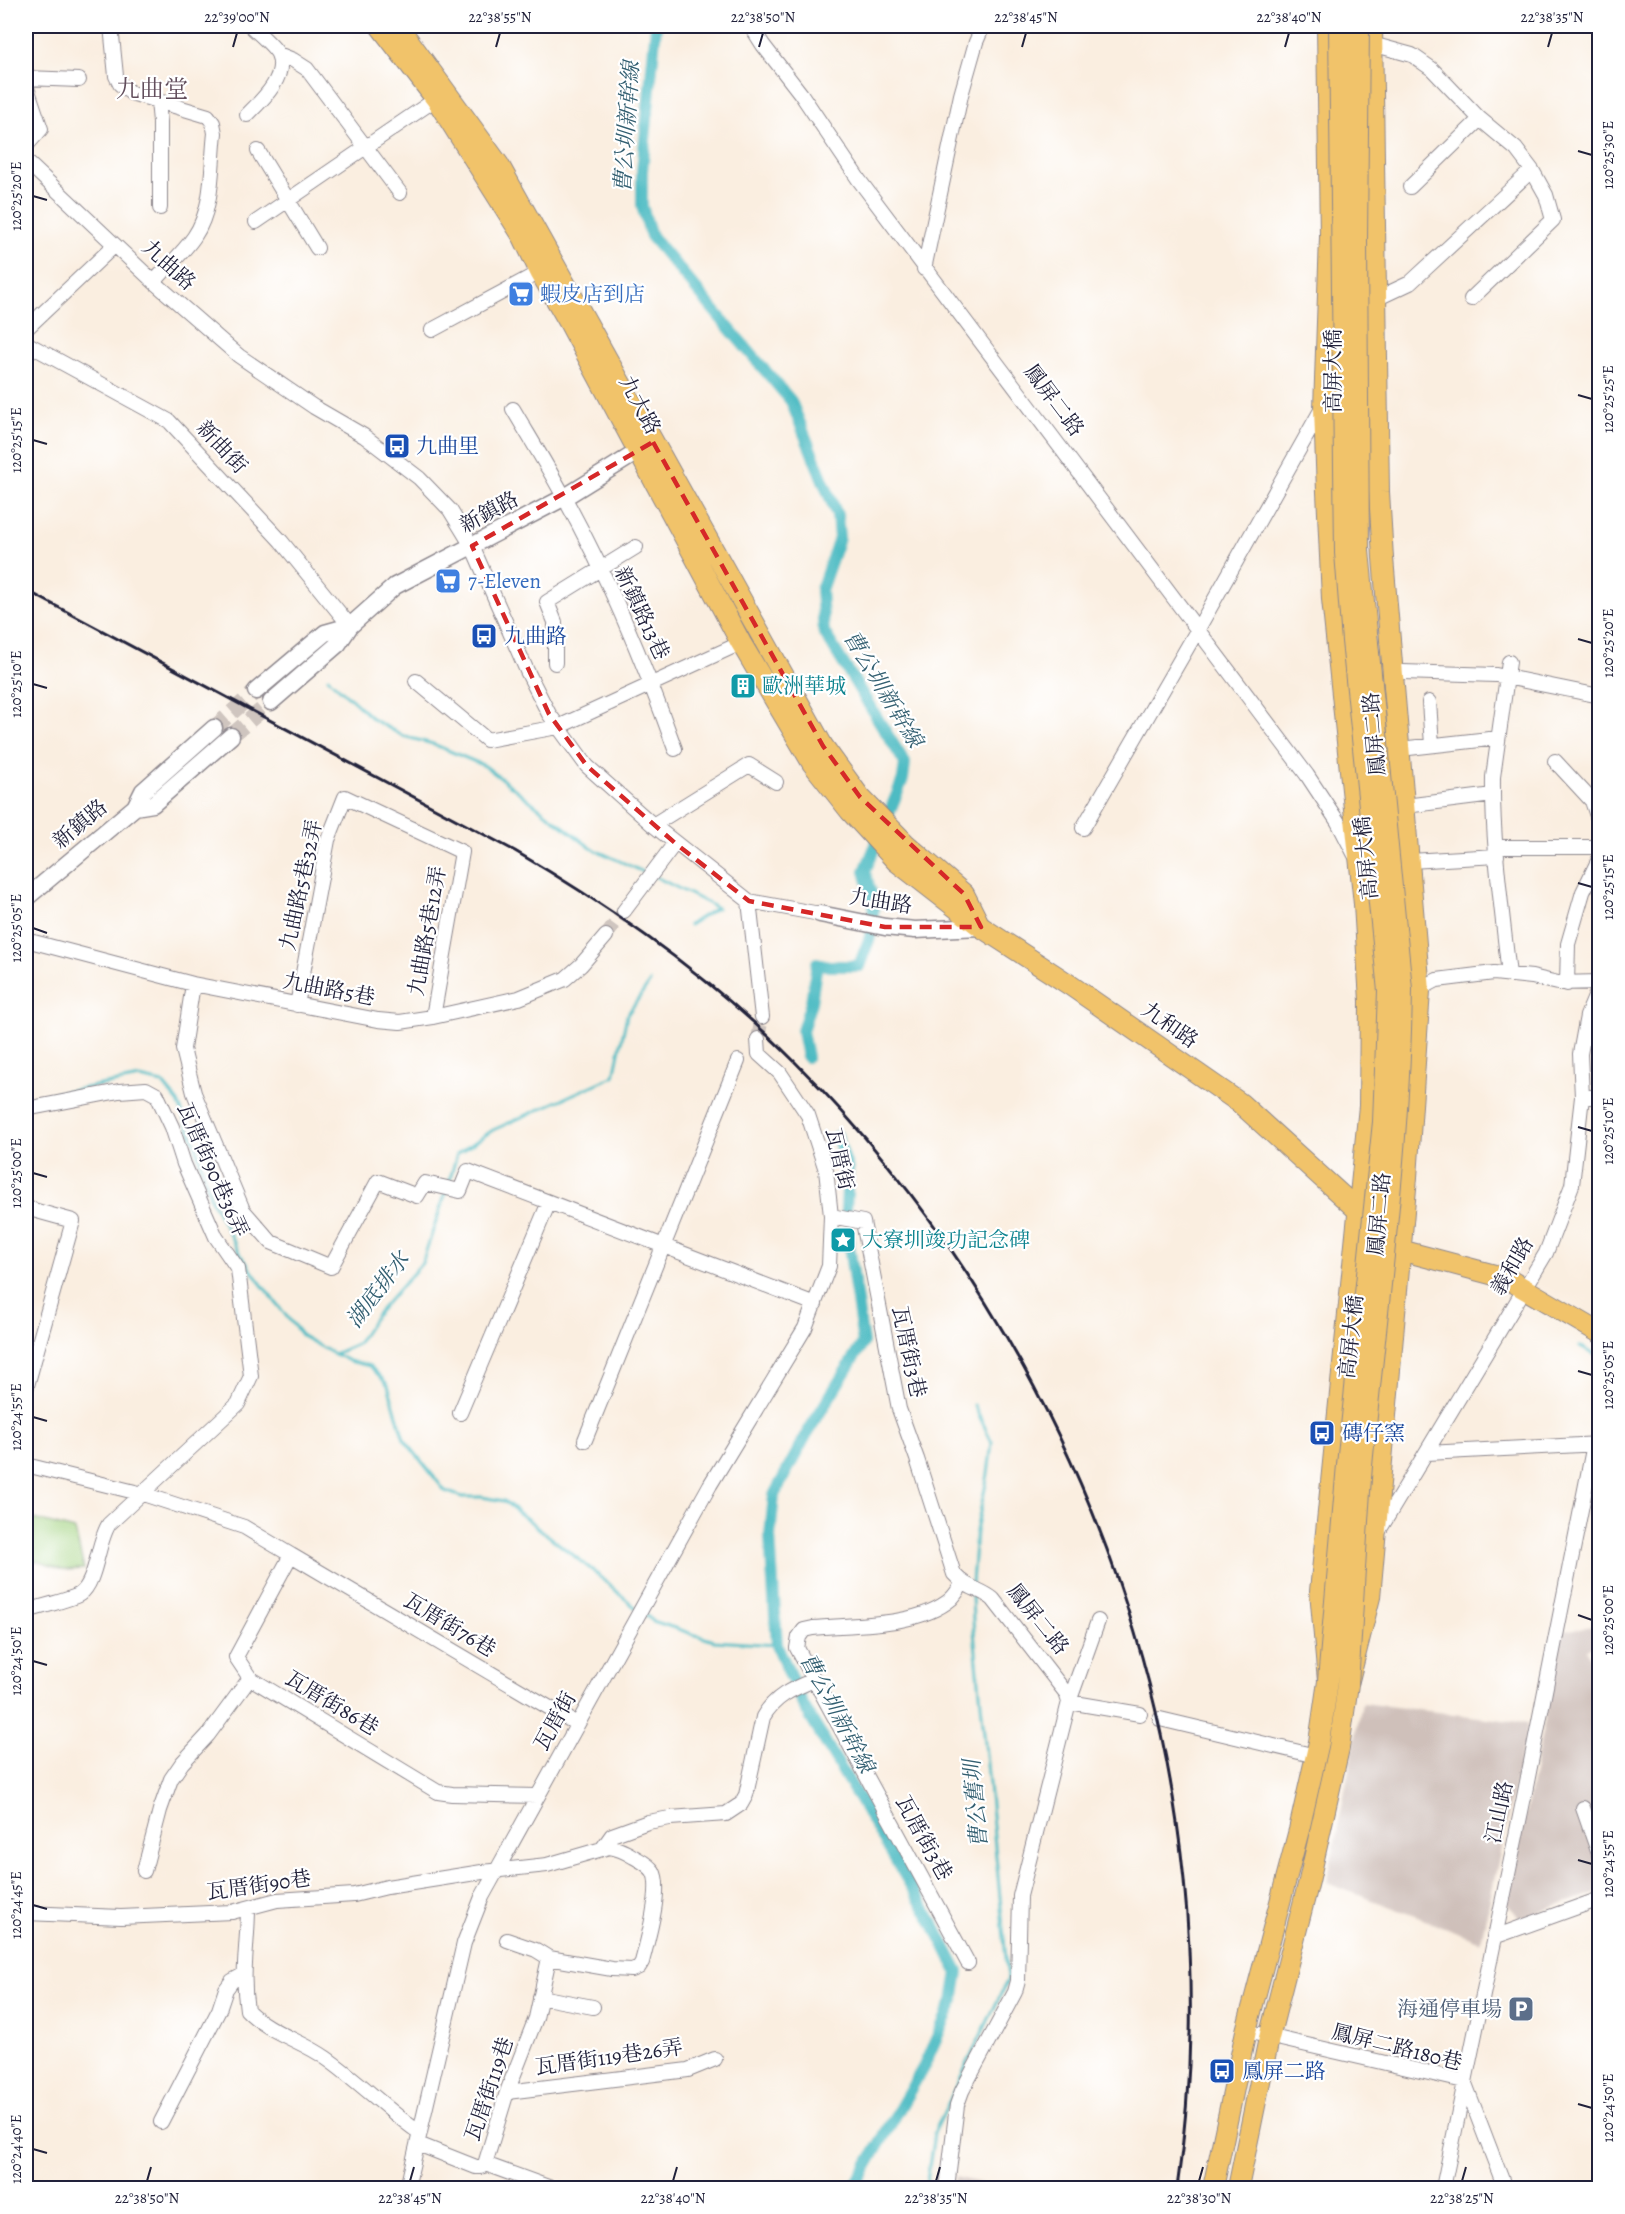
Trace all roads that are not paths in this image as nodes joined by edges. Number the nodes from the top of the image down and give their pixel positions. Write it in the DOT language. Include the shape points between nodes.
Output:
graph roads {
  1 [pos="111,26"];
  2 [pos="251,26"];
  3 [pos="380,26"];
  4 [pos="398,26"];
  5 [pos="751,26"];
  6 [pos="983,26"];
  7 [pos="1327,26"];
  8 [pos="1339,26"];
  9 [pos="1359,26"];
  10 [pos="1372,35"];
  11 [pos="278,54"];
  12 [pos="26,78"];
  13 [pos="79,80"];
  14 [pos="26,85"];
  15 [pos="436,99"];
  16 [pos="158,101"];
  17 [pos="247,115"];
  18 [pos="1480,119"];
  19 [pos="26,146"];
  20 [pos="366,148"];
  21 [pos="258,151"];
  22 [pos="26,161"];
  23 [pos="1532,170"];
  24 [pos="1410,187"];
  25 [pos="400,193"];
  26 [pos="287,201"];
  27 [pos="160,208"];
  28 [pos="256,222"];
  29 [pos="115,245"];
  30 [pos="317,248"];
  31 [pos="924,269"];
  32 [pos="540,272"];
  33 [pos="153,282"];
  34 [pos="1376,299"];
  35 [pos="1471,299"];
  36 [pos="26,329"];
  37 [pos="432,330"];
  38 [pos="26,343"];
  39 [pos="1324,408"];
  40 [pos="513,409"];
  41 [pos="645,447"];
  42 [pos="564,497"];
  43 [pos="472,546"];
  44 [pos="636,547"];
  45 [pos="599,570"];
  46 [pos="350,626"];
  47 [pos="1198,629"];
  48 [pos="741,643"];
  49 [pos="1509,662"];
  50 [pos="555,663"];
  51 [pos="1404,672"];
  52 [pos="1506,677"];
  53 [pos="416,681"];
  54 [pos="652,684"];
  55 [pos="256,691"];
  56 [pos="1599,696"];
  57 [pos="271,702"];
  58 [pos="1429,702"];
  59 [pos="558,727"];
  60 [pos="214,728"];
  61 [pos="231,736"];
  62 [pos="1498,738"];
  63 [pos="1432,745"];
  64 [pos="675,749"];
  65 [pos="1400,749"];
  66 [pos="1555,761"];
  67 [pos="776,782"];
  68 [pos="1493,795"];
  69 [pos="855,804"];
  70 [pos="1405,806"];
  71 [pos="135,807"];
  72 [pos="653,825"];
  73 [pos="1599,825"];
  74 [pos="1083,828"];
  75 [pos="675,843"];
  76 [pos="1599,847"];
  77 [pos="1496,851"];
  78 [pos="462,852"];
  79 [pos="1599,857"];
  80 [pos="1410,861"];
  81 [pos="1359,863"];
  82 [pos="26,898"];
  83 [pos="750,901"];
  84 [pos="624,911"];
  85 [pos="820,914"];
  86 [pos="981,927"];
  87 [pos="606,936"];
  88 [pos="26,940"];
  89 [pos="1509,975"];
  90 [pos="194,984"];
  91 [pos="1567,984"];
  92 [pos="1599,984"];
  93 [pos="1420,991"];
  94 [pos="1370,1001"];
  95 [pos="297,1005"];
  96 [pos="433,1017"];
  97 [pos="762,1017"];
  98 [pos="758,1040"];
  99 [pos="738,1061"];
  100 [pos="1582,1096"];
  101 [pos="1599,1097"];
  102 [pos="26,1109"];
  103 [pos="549,1202"];
  104 [pos="26,1208"];
  105 [pos="1357,1209"];
  106 [pos="831,1216"];
  107 [pos="664,1246"];
  108 [pos="1400,1250"];
  109 [pos="1523,1289"];
  110 [pos="815,1304"];
  111 [pos="1599,1333"];
  112 [pos="26,1389"];
  113 [pos="460,1413"];
  114 [pos="585,1440"];
  115 [pos="1597,1444"];
  116 [pos="1427,1454"];
  117 [pos="26,1466"];
  118 [pos="143,1494"];
  119 [pos="1374,1539"];
  120 [pos="297,1558"];
  121 [pos="965,1586"];
  122 [pos="26,1611"];
  123 [pos="1098,1621"];
  124 [pos="250,1678"];
  125 [pos="810,1681"];
  126 [pos="1328,1681"];
  127 [pos="1348,1684"];
  128 [pos="1069,1702"];
  129 [pos="1140,1714"];
  130 [pos="1160,1719"];
  131 [pos="577,1724"];
  132 [pos="1316,1756"];
  133 [pos="537,1796"];
  134 [pos="1583,1808"];
  135 [pos="602,1849"];
  136 [pos="1599,1857"];
  137 [pos="144,1871"];
  138 [pos="496,1871"];
  139 [pos="1599,1899"];
  140 [pos="248,1908"];
  141 [pos="26,1913"];
  142 [pos="1494,1937"];
  143 [pos="507,1940"];
  144 [pos="549,1958"];
  145 [pos="968,1964"];
  146 [pos="243,1975"];
  147 [pos="540,1997"];
  148 [pos="593,2007"];
  149 [pos="1246,2031"];
  150 [pos="1269,2038"];
  151 [pos="715,2059"];
  152 [pos="1464,2081"];
  153 [pos="507,2092"];
  154 [pos="161,2122"];
  155 [pos="419,2139"];
  156 [pos="485,2164"];
  157 [pos="407,2188"];
  158 [pos="551,2188"];
  159 [pos="948,2188"];
  160 [pos="1213,2188"];
  161 [pos="1238,2188"];
  162 [pos="1443,2188"];
  163 [pos="1505,2188"];
  1 -- 16 [label="street" via="120,84 131,93"];
  2 -- 11 [label="street"];
  3 -- 15 [label="main road, 九大路"];
  4 -- 41 [label="main road, 九大路" via="499,165"];
  5 -- 31 [label="street, 鳳屏二路"];
  6 -- 31 [label="street" via="961,95"];
  7 -- 39 [label="main road, 鳳屏二路" via="1330,237"];
  8 -- 126 [label="main road, 高屏大橋, bridge" via="1345,553 1388,991 1383,1122"];
  9 -- 127 [label="main road, 高屏大橋, bridge" via="1359,551 1402,989 1397,1116 1362,1468"];
  10 -- 18 [label="street" via="1432,69"];
  10 -- 34 [label="main road, 鳳屏二路"];
  11 -- 17 [label="street" via="277,78 270,92"];
  11 -- 20 [label="street" via="307,69"];
  12 -- 13 [label="street"];
  14 -- 19 [label="street" via="41,129"];
  15 -- 20 [label="street"];
  15 -- 32 [label="main road, 九大路" via="524,237"];
  16 -- 27 [label="street"];
  16 -- 33 [label="street" via="208,116 215,133 202,224"];
  18 -- 23 [label="street" via="1516,149"];
  18 -- 24 [label="street"];
  20 -- 25 [label="street"];
  20 -- 26 [label="street"];
  21 -- 26 [label="street"];
  22 -- 29 [label="street, 九曲路"];
  23 -- 34 [label="street" via="1410,283"];
  23 -- 35 [label="street" via="1546,195 1553,220"];
  26 -- 28 [label="street"];
  26 -- 30 [label="street"];
  29 -- 33 [label="street, 九曲路"];
  29 -- 36 [label="street"];
  31 -- 47 [label="street, 鳳屏二路"];
  32 -- 37 [label="street"];
  32 -- 41 [label="main road, 九大路"];
  33 -- 43 [label="street, 九曲路" via="239,356 364,436 420,478 450,510"];
  34 -- 65 [label="main road, 鳳屏二路" via="1379,492"];
  38 -- 46 [label="street, 新曲街" via="169,420 281,540"];
  39 -- 47 [label="street"];
  39 -- 81 [label="main road, 鳳屏二路" via="1332,599"];
  40 -- 42 [label="street, 新鎮路13巷"];
  41 -- 42 [label="street, 新鎮路"];
  41 -- 48 [label="main road, 九大路"];
  41 -- 69 [label="main road, 九大路"];
  42 -- 43 [label="street, 新鎮路"];
  42 -- 45 [label="street, 新鎮路13巷"];
  43 -- 46 [label="street, 新鎮路" via="395,586"];
  43 -- 59 [label="street, 九曲路" via="527,671"];
  44 -- 45 [label="street"];
  45 -- 50 [label="street" via="547,602 555,622"];
  45 -- 54 [label="street, 新鎮路13巷"];
  46 -- 55 [label="street, 新鎮路" via="325,633"];
  46 -- 57 [label="street, 新鎮路" via="338,644"];
  47 -- 74 [label="street"];
  47 -- 81 [label="street, 鳳屏二路" via="1307,775"];
  48 -- 54 [label="street"];
  48 -- 69 [label="main road, 九大路" via="812,763"];
  49 -- 52 [label="street"];
  51 -- 52 [label="street"];
  52 -- 56 [label="street"];
  52 -- 62 [label="street"];
  53 -- 59 [label="street" via="487,740"];
  54 -- 59 [label="street"];
  54 -- 64 [label="street, 新鎮路13巷"];
  58 -- 63 [label="street"];
  59 -- 72 [label="street, 九曲路" via="586,766"];
  60 -- 71 [label="street, 新鎮路" via="143,791"];
  61 -- 71 [label="street, 新鎮路" via="153,804"];
  62 -- 63 [label="street"];
  62 -- 68 [label="street"];
  63 -- 65 [label="street"];
  65 -- 70 [label="main road, 鳳屏二路"];
  66 -- 73 [label="street" via="1592,801"];
  67 -- 72 [label="street" via="749,765"];
  68 -- 70 [label="street"];
  68 -- 77 [label="street"];
  69 -- 86 [label="main road, 九和路" via="896,861"];
  69 -- 86 [label="main road" via="964,894"];
  70 -- 80 [label="main road, 鳳屏二路"];
  71 -- 82 [label="street, 新鎮路"];
  72 -- 75 [label="street, 九曲路"];
  75 -- 83 [label="street, 九曲路"];
  75 -- 84 [label="street"];
  76 -- 77 [label="street"];
  77 -- 80 [label="street"];
  77 -- 89 [label="street"];
  78 -- 95 [label="street, 九曲路5巷32弄" via="345,797 328,840"];
  78 -- 96 [label="street, 九曲路5巷12弄"];
  79 -- 91 [label="street" via="1583,892 1568,944"];
  80 -- 93 [label="main road, 鳳屏二路"];
  81 -- 94 [label="main road, 鳳屏二路"];
  83 -- 85 [label="street, 九曲路"];
  83 -- 97 [label="street"];
  85 -- 86 [label="street, 九曲路" via="915,930"];
  86 -- 105 [label="main road, 九和路" via="1240,1103"];
  87 -- 96 [label="street, 九曲路5巷" via="565,979 519,998"];
  88 -- 90 [label="street, 九曲路5巷"];
  89 -- 91 [label="street"];
  89 -- 93 [label="street" via="1494,973 1437,980"];
  90 -- 95 [label="street, 九曲路5巷"];
  90 -- 103 [label="street, 瓦厝街90巷36弄" via="183,1049 194,1093 243,1210 271,1242 331,1267 378,1181 417,1196 425,1183 460,1191 468,1171"];
  91 -- 92 [label="street"];
  92 -- 100 [label="street, 義和路" via="1587,1016 1580,1054"];
  93 -- 94 [label="street"];
  93 -- 108 [label="main road, 鳳屏二路"];
  94 -- 105 [label="main road, 鳳屏二路" via="1369,1106"];
  95 -- 96 [label="street, 九曲路5巷" via="400,1022"];
  98 -- 106 [label="street, 瓦厝街" via="759,1054 780,1073 808,1115 826,1170"];
  99 -- 107 [label="street"];
  100 -- 101 [label="street"];
  100 -- 109 [label="street, 義和路" via="1572,1185 1546,1253"];
  102 -- 118 [label="street, 瓦厝街90巷36弄" via="119,1091 146,1089 156,1095 216,1237 238,1269 252,1376 238,1404"];
  103 -- 107 [label="street"];
  103 -- 113 [label="street"];
  104 -- 112 [label="street" via="73,1221"];
  105 -- 108 [label="main road, 九和路"];
  105 -- 126 [label="main road, 鳳屏二路" via="1320,1591"];
  106 -- 110 [label="street, 瓦厝街" via="829,1266"];
  106 -- 121 [label="street, 瓦厝街3巷" via="863,1222 899,1409 954,1574"];
  107 -- 110 [label="street"];
  107 -- 114 [label="street"];
  108 -- 109 [label="main road" via="1506,1278"];
  108 -- 119 [label="main road, 鳳屏二路"];
  109 -- 111 [label="main road"];
  109 -- 116 [label="street, 義和路"];
  110 -- 131 [label="street, 瓦厝街" via="805,1328 710,1485"];
  115 -- 116 [label="street"];
  115 -- 142 [label="street, 江山路"];
  116 -- 119 [label="street, 義和路"];
  117 -- 118 [label="street, 瓦厝街76巷"];
  118 -- 120 [label="street, 瓦厝街76巷" via="244,1527"];
  118 -- 122 [label="street, 瓦厝街90巷36弄" via="102,1533 90,1581 80,1594"];
  119 -- 127 [label="main road, 鳳屏二路" via="1370,1597"];
  120 -- 124 [label="street" via="236,1657"];
  120 -- 131 [label="street, 瓦厝街76巷"];
  121 -- 125 [label="street, 瓦厝街3巷" via="941,1605 891,1623 804,1630 797,1648"];
  121 -- 128 [label="street, 鳳屏二路" via="993,1599"];
  123 -- 128 [label="street"];
  124 -- 133 [label="street, 瓦厝街86巷" via="438,1792"];
  124 -- 137 [label="street" via="171,1779"];
  125 -- 135 [label="street" via="774,1701 763,1717 741,1804 726,1814 648,1822 612,1835"];
  125 -- 145 [label="street, 瓦厝街3巷"];
  126 -- 132 [label="main road, 鳳屏二路"];
  127 -- 150 [label="main road, 鳳屏二路" via="1339,1748 1312,1870"];
  128 -- 129 [label="street"];
  128 -- 159 [label="street" via="1020,1896 1018,1981 957,2105"];
  130 -- 132 [label="street"];
  131 -- 133 [label="street, 瓦厝街"];
  132 -- 149 [label="main road, 鳳屏二路"];
  133 -- 138 [label="street, 瓦厝街"];
  134 -- 136 [label="street"];
  135 -- 138 [label="street, 瓦厝街90巷" via="547,1865"];
  135 -- 144 [label="street" via="617,1848 646,1864 656,1880 655,1910 642,1962 632,1970"];
  138 -- 140 [label="street, 瓦厝街90巷" via="354,1895 277,1900"];
  138 -- 155 [label="street, 瓦厝街" via="464,1943"];
  139 -- 142 [label="street"];
  140 -- 141 [label="street, 瓦厝街90巷" via="121,1917"];
  140 -- 146 [label="street, 瓦厝街119巷"];
  142 -- 152 [label="street, 江山路"];
  143 -- 144 [label="street"];
  144 -- 147 [label="street, 瓦厝街119巷"];
  146 -- 154 [label="street" via="226,1989"];
  146 -- 155 [label="street, 瓦厝街119巷" via="247,2010 254,2018 324,2056"];
  147 -- 148 [label="street"];
  147 -- 153 [label="street, 瓦厝街119巷" via="536,2018"];
  149 -- 150 [label="street, 鳳屏二路180巷"];
  149 -- 160 [label="main road, 鳳屏二路"];
  150 -- 152 [label="street, 鳳屏二路180巷"];
  150 -- 161 [label="main road, 鳳屏二路"];
  151 -- 153 [label="street, 瓦厝街119巷26弄" via="688,2070"];
  152 -- 162 [label="street, 江山路"];
  152 -- 163 [label="street, 鳳屏二路180巷"];
  153 -- 156 [label="street, 瓦厝街119巷"];
  155 -- 156 [label="street, 瓦厝街119巷" via="476,2167"];
  155 -- 157 [label="street, 瓦厝街"];
  156 -- 158 [label="street"];
}
